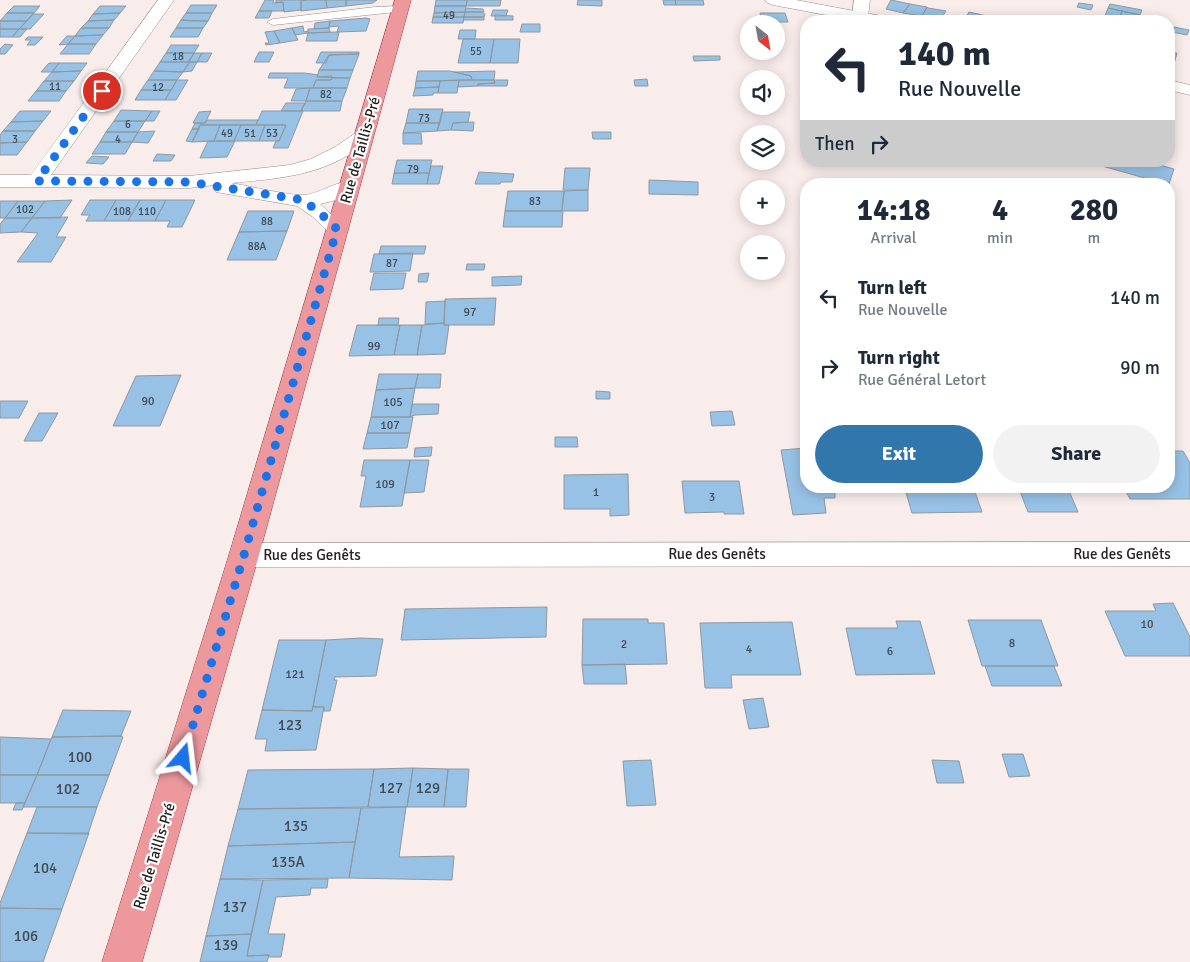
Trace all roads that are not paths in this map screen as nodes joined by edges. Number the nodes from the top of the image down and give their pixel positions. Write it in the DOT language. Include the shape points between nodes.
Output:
graph roads {
  1 [pos="166,0"];
  2 [pos="773,0"];
  3 [pos="862,0"];
  4 [pos="402,5"];
  5 [pos="855,15"];
  6 [pos="860,15"];
  7 [pos="273,22"];
  8 [pos="1175,86"];
  9 [pos="1190,90"];
  10 [pos="364,136"];
  11 [pos="292,171"];
  12 [pos="0,181"];
  13 [pos="37,181"];
  14 [pos="189,182"];
  15 [pos="351,182"];
  16 [pos="303,200"];
  17 [pos="337,229"];
  18 [pos="1190,554"];
  19 [pos="244,555"];
  20 [pos="122,962"];
  1 -- 13 [label="street"];
  2 -- 5 [label="street"];
  3 -- 6 [label="street"];
  4 -- 7 [label="lane"];
  4 -- 10 [label="main road, Rue de Taillis-Pré"];
  8 -- 9 [label="street"];
  10 -- 11 [label="street" via="318,163"];
  10 -- 15 [label="main road, Rue de Taillis-Pré"];
  11 -- 14 [label="street"];
  11 -- 15 [label="street" via="325,169"];
  12 -- 13 [label="street"];
  13 -- 14 [label="street"];
  14 -- 16 [label="street"];
  15 -- 16 [label="street" via="328,196"];
  15 -- 17 [label="main road, Rue de Taillis-Pré"];
  16 -- 17 [label="street"];
  17 -- 19 [label="main road, Rue de Taillis-Pré"];
  18 -- 19 [label="street, Rue des Genêts"];
  19 -- 20 [label="main road, Rue de Taillis-Pré"];
}
